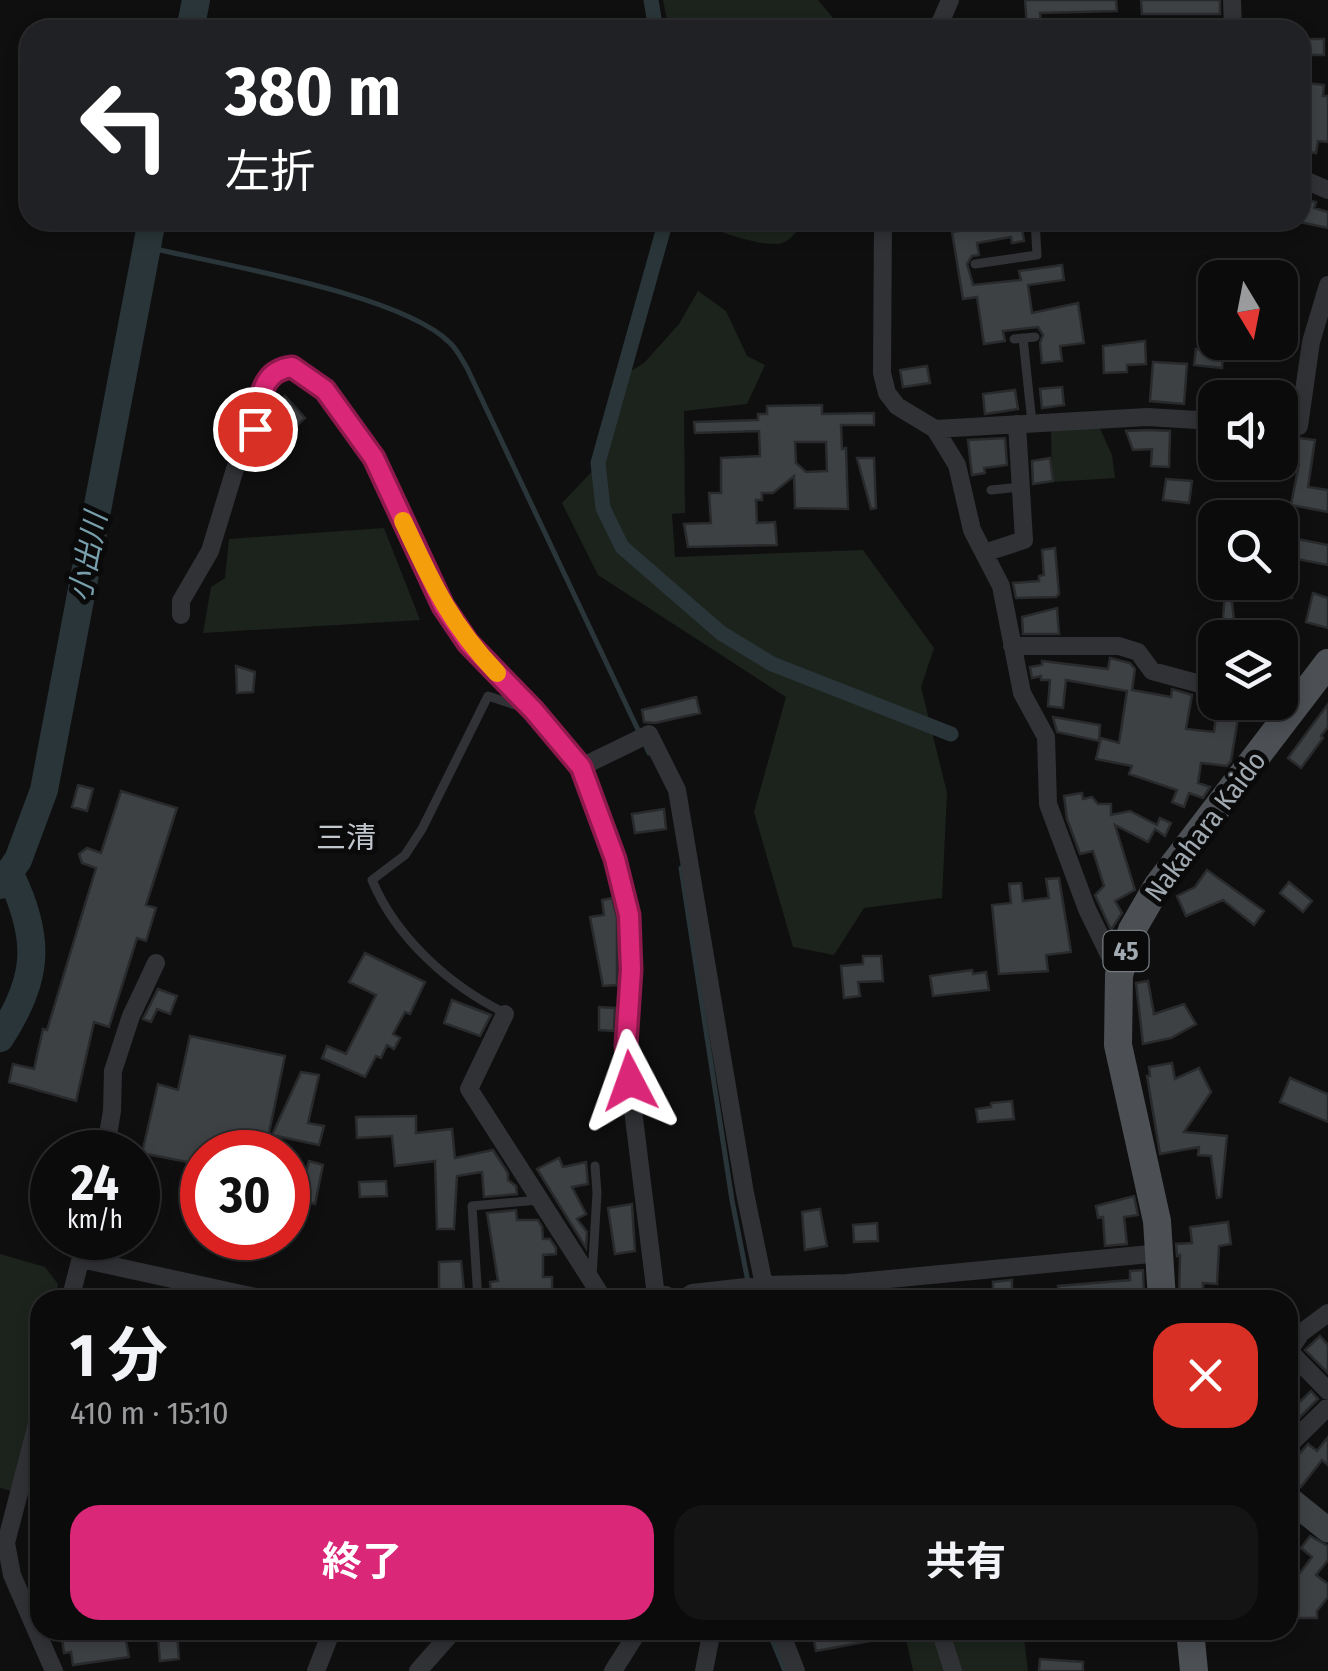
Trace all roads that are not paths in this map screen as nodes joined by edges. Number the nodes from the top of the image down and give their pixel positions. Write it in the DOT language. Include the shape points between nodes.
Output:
graph roads {
  1 [pos="884,230"];
  2 [pos="1036,230"];
  3 [pos="993,261"];
  4 [pos="975,264"];
  5 [pos="995,272"];
  6 [pos="1328,285"];
  7 [pos="1035,336"];
  8 [pos="1198,420"];
  9 [pos="1024,423"];
  10 [pos="1298,426"];
  11 [pos="935,429"];
  12 [pos="1021,487"];
  13 [pos="991,490"];
  14 [pos="984,552"];
  15 [pos="181,615"];
  16 [pos="1012,646"];
  17 [pos="1328,663"];
  18 [pos="1198,685"];
  19 [pos="1298,693"];
  20 [pos="534,711"];
  21 [pos="1276,720"];
  22 [pos="581,767"];
  23 [pos="156,963"];
  24 [pos="1119,974"];
  25 [pos="506,1014"];
  26 [pos="109,1130"];
  27 [pos="595,1166"];
  28 [pos="539,1200"];
  29 [pos="1161,1253"];
  30 [pos="81,1260"];
  31 [pos="86,1260"];
  32 [pos="592,1280"];
  33 [pos="73,1290"];
  34 [pos="223,1290"];
  35 [pos="477,1290"];
  36 [pos="598,1290"];
  37 [pos="655,1290"];
  38 [pos="755,1290"];
  39 [pos="863,1290"];
  40 [pos="1162,1290"];
  41 [pos="1328,1312"];
  42 [pos="1298,1338"];
  43 [pos="1298,1360"];
  44 [pos="1328,1391"];
  45 [pos="1328,1407"];
  46 [pos="1298,1436"];
  47 [pos="30,1451"];
  48 [pos="1298,1506"];
  49 [pos="1328,1530"];
  50 [pos="30,1616"];
  51 [pos="40,1640"];
  52 [pos="328,1640"];
  53 [pos="445,1640"];
  54 [pos="633,1640"];
  55 [pos="710,1640"];
  56 [pos="784,1640"];
  57 [pos="943,1640"];
  58 [pos="1191,1640"];
  59 [pos="54,1671"];
  60 [pos="316,1671"];
  61 [pos="418,1671"];
  62 [pos="613,1671"];
  63 [pos="704,1671"];
  64 [pos="796,1671"];
  65 [pos="953,1671"];
  66 [pos="1194,1671"];
  1 -- 11 [label="street" via="882,372 898,406"];
  2 -- 3 [label="lane" via="1038,255"];
  3 -- 4 [label="lane"];
  3 -- 5 [label="lane"];
  6 -- 10 [label="street"];
  7 -- 9 [label="lane" via="1018,339"];
  8 -- 9 [label="street"];
  9 -- 11 [label="street"];
  9 -- 12 [label="street"];
  11 -- 14 [label="street" via="957,465"];
  12 -- 13 [label="lane"];
  12 -- 14 [label="street" via="1024,540"];
  14 -- 16 [label="street" via="1001,586"];
  15 -- 20 [label="street" via="181,601 210,551 255,429 266,379 292,367 325,390 374,458 443,606 468,643"];
  16 -- 18 [label="street" via="1120,646 1138,652 1152,672"];
  16 -- 24 [label="street" via="1022,693 1046,736 1048,804 1086,910"];
  17 -- 19 [label="main road, Nakahara Kaido / 45"];
  20 -- 22 [label="street"];
  20 -- 25 [label="lane" via="488,696 422,829 405,855 372,880 380,901 439,970"];
  21 -- 24 [label="main road, Nakahara Kaido / 45" via="1158,884 1132,930"];
  22 -- 37 [label="street" via="629,915 626,1045"];
  22 -- 38 [label="street" via="649,734 677,790 745,1193"];
  23 -- 26 [label="street" via="113,1072"];
  24 -- 29 [label="main road, Nakahara Kaido / 45" via="1120,1066"];
  25 -- 28 [label="street" via="469,1089"];
  27 -- 32 [label="lane"];
  28 -- 32 [label="street"];
  28 -- 35 [label="lane" via="472,1206"];
  29 -- 39 [label="street"];
  29 -- 40 [label="main road, Nakahara Kaido / 45"];
  30 -- 33 [label="street"];
  31 -- 34 [label="street"];
  32 -- 36 [label="street"];
  41 -- 42 [label="street"];
  43 -- 44 [label="street"];
  45 -- 46 [label="street"];
  47 -- 50 [label="street" via="6,1543"];
  48 -- 49 [label="street"];
  51 -- 59 [label="street"];
  52 -- 60 [label="street"];
  53 -- 61 [label="street"];
  54 -- 62 [label="street"];
  55 -- 63 [label="street"];
  56 -- 64 [label="street"];
  57 -- 65 [label="street"];
  58 -- 66 [label="main road"];
}
